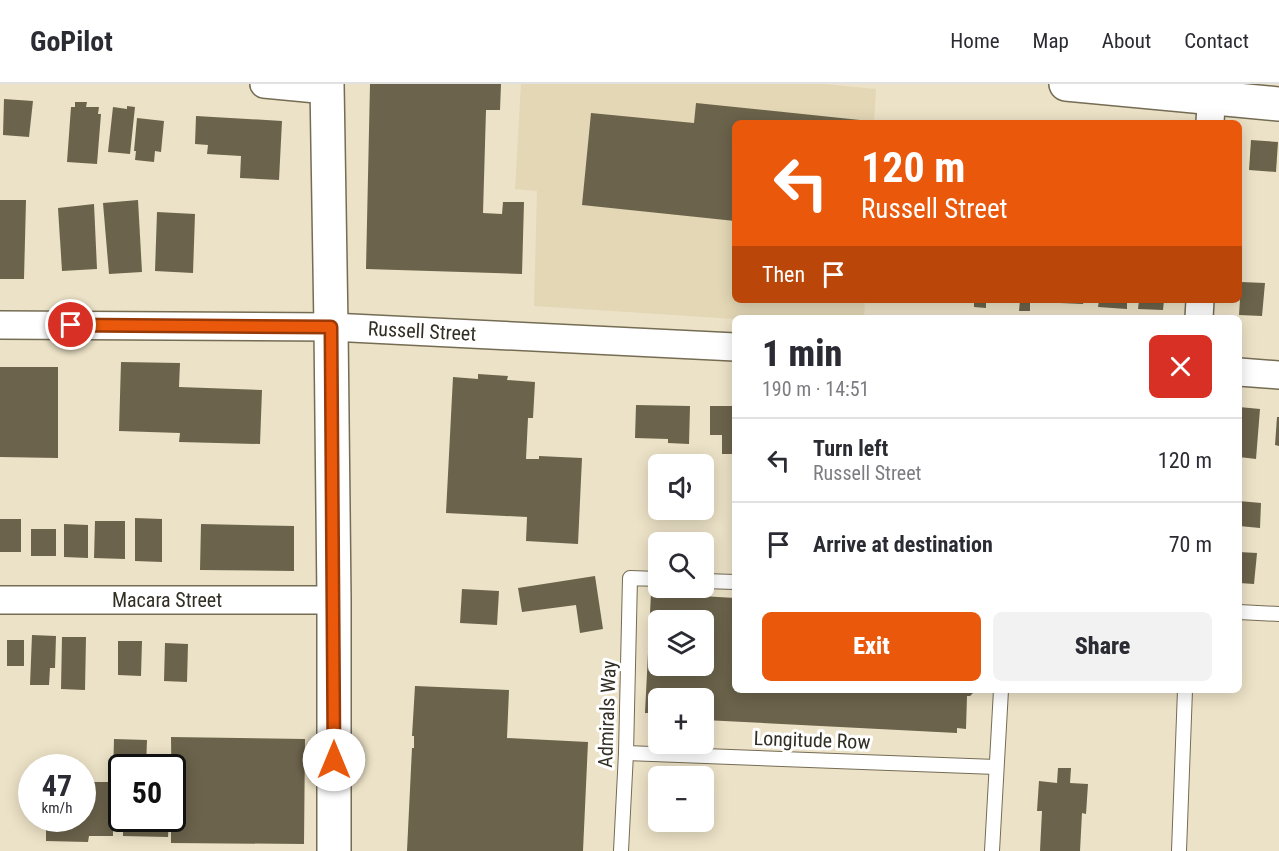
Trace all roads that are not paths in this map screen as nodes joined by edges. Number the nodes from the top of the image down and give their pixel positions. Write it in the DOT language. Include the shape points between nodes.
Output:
graph roads {
  1 [pos="264,84"];
  2 [pos="1066,84"];
  3 [pos="327,87"];
  4 [pos="1211,102"];
  5 [pos="1279,104"];
  6 [pos="0,325"];
  7 [pos="331,327"];
  8 [pos="732,347"];
  9 [pos="1242,372"];
  10 [pos="1279,375"];
  11 [pos="648,579"];
  12 [pos="714,581"];
  13 [pos="732,582"];
  14 [pos="0,600"];
  15 [pos="334,600"];
  16 [pos="1242,612"];
  17 [pos="1279,614"];
  18 [pos="1002,693"];
  19 [pos="1185,693"];
  20 [pos="626,753"];
  21 [pos="996,766"];
  22 [pos="334,851"];
  23 [pos="621,851"];
  24 [pos="992,851"];
  25 [pos="1179,851"];
  1 -- 3 [label="street"];
  2 -- 4 [label="main road"];
  3 -- 7 [label="main road"];
  4 -- 5 [label="main road"];
  6 -- 7 [label="street, Russell Street"];
  7 -- 8 [label="street, Russell Street"];
  7 -- 15 [label="main road"];
  9 -- 10 [label="street"];
  11 -- 20 [label="lane, Admirals Way" via="630,578"];
  12 -- 13 [label="lane"];
  14 -- 15 [label="street, Macara Street"];
  15 -- 22 [label="main road"];
  16 -- 17 [label="lane"];
  18 -- 21 [label="lane"];
  19 -- 25 [label="lane"];
  20 -- 21 [label="lane, Longitude Row"];
  20 -- 23 [label="lane, Admirals Way"];
  21 -- 24 [label="lane"];
}
